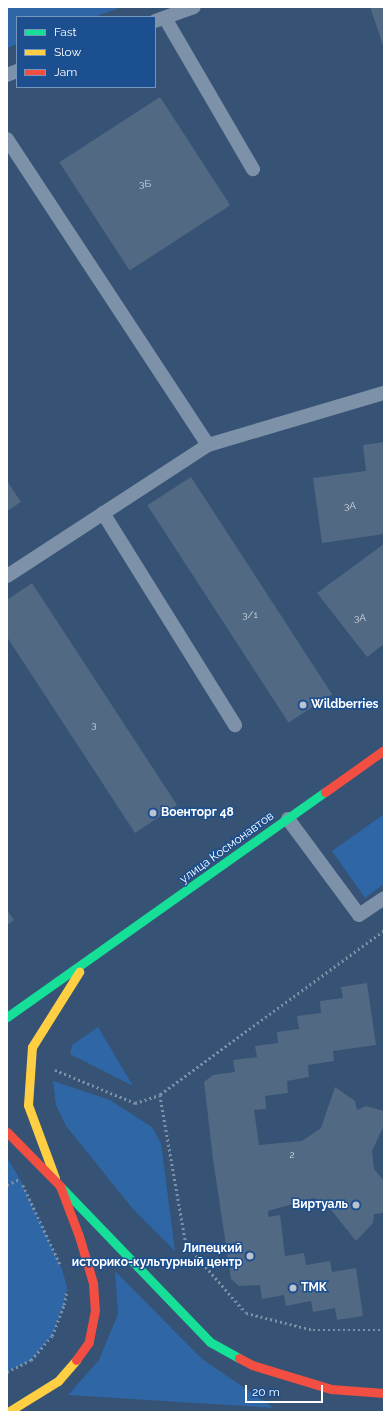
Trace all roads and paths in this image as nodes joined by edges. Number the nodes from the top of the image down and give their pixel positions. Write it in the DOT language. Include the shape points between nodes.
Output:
graph roads {
  1 [pos="194,7"];
  2 [pos="160,19"];
  3 [pos="7,139"];
  4 [pos="253,169"];
  5 [pos="384,393"];
  6 [pos="208,445"];
  7 [pos="103,513"];
  8 [pos="7,576"];
  9 [pos="235,725"];
  10 [pos="384,750"];
  11 [pos="288,819"];
  12 [pos="384,898"];
  13 [pos="384,931"];
  14 [pos="84,965"];
  15 [pos="7,1017"];
  16 [pos="50,1068"];
  17 [pos="160,1095"];
  18 [pos="7,1132"];
  19 [pos="17,1172"];
  20 [pos="20,1178"];
  21 [pos="58,1182"];
  22 [pos="7,1185"];
  23 [pos="62,1269"];
  24 [pos="67,1287"];
  25 [pos="384,1330"];
  26 [pos="7,1372"];
  27 [pos="384,1393"];
  28 [pos="8,1412"];
  1 -- 2 [label="lane"];
  2 -- 4 [label="lane"];
  3 -- 6 [label="lane"];
  5 -- 6 [label="lane"];
  6 -- 7 [label="lane"];
  7 -- 8 [label="lane"];
  7 -- 9 [label="lane"];
  10 -- 11 [label="main road, улица Космонавтов"];
  11 -- 12 [label="lane" via="359,915"];
  11 -- 14 [label="main road, улица Космонавтов"];
  13 -- 17 [label="path"];
  14 -- 15 [label="main road, улица Космонавтов"];
  14 -- 21 [label="main road, улица Космонавтов" via="32,1047 28,1105"];
  16 -- 17 [label="path" via="134,1103"];
  17 -- 25 [label="path" via="186,1244 246,1313 313,1330"];
  18 -- 21 [label="main road"];
  19 -- 20 [label="path"];
  20 -- 22 [label="path"];
  20 -- 23 [label="path"];
  21 -- 27 [label="main road" via="210,1342 252,1365 332,1389"];
  21 -- 28 [label="main road, улица Космонавтов" via="79,1236 93,1283 95,1310 89,1342 58,1381"];
  24 -- 26 [label="path" via="64,1305 52,1336 31,1360"];
}
